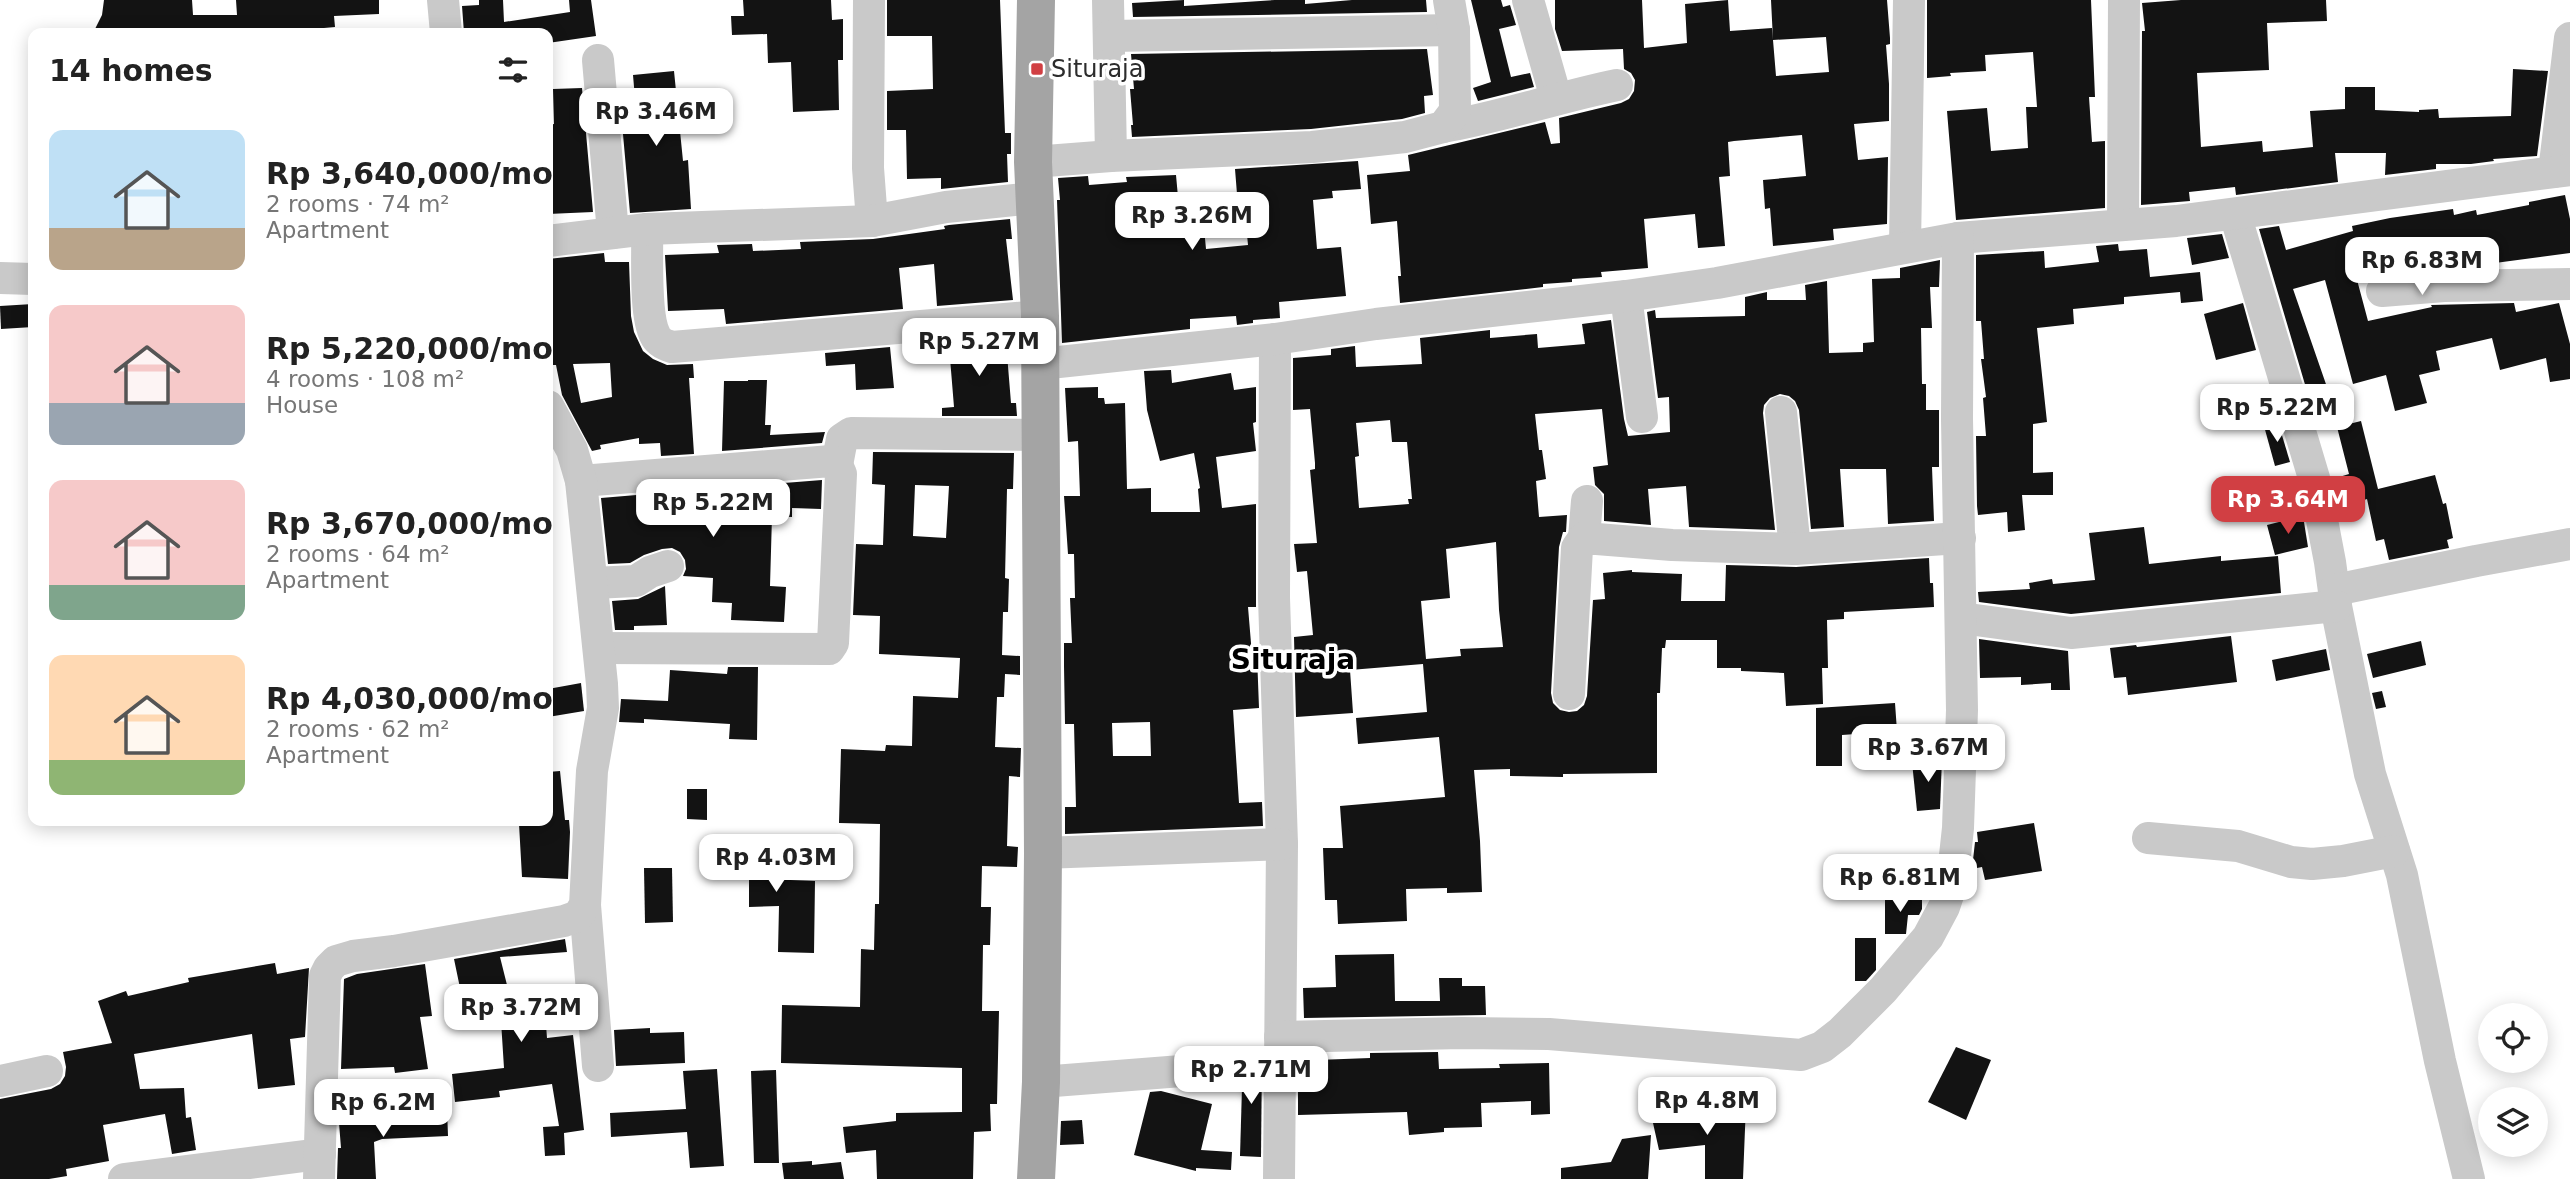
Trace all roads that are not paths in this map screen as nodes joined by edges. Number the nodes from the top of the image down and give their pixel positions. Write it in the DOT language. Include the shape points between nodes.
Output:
graph roads {
  1 [pos="443,0"];
  2 [pos="869,0"];
  3 [pos="1036,0"];
  4 [pos="1108,0"];
  5 [pos="1528,0"];
  6 [pos="1909,0"];
  7 [pos="2124,0"];
  8 [pos="1451,15"];
  9 [pos="446,28"];
  10 [pos="1110,36"];
  11 [pos="2570,38"];
  12 [pos="598,60"];
  13 [pos="1617,85"];
  14 [pos="1556,98"];
  15 [pos="1443,127"];
  16 [pos="1111,156"];
  17 [pos="2562,171"];
  18 [pos="1034,180"];
  19 [pos="2235,214"];
  20 [pos="872,221"];
  21 [pos="2123,225"];
  22 [pos="647,229"];
  23 [pos="613,233"];
  24 [pos="1958,238"];
  25 [pos="553,240"];
  26 [pos="1905,246"];
  27 [pos="0,278"];
  28 [pos="28,279"];
  29 [pos="2570,284"];
  30 [pos="2382,291"];
  31 [pos="1626,296"];
  32 [pos="1040,316"];
  33 [pos="1275,339"];
  34 [pos="1040,364"];
  35 [pos="1781,412"];
  36 [pos="553,415"];
  37 [pos="1642,416"];
  38 [pos="1041,435"];
  39 [pos="837,465"];
  40 [pos="581,481"];
  41 [pos="1587,501"];
  42 [pos="1584,538"];
  43 [pos="1959,538"];
  44 [pos="2570,544"];
  45 [pos="1795,549"];
  46 [pos="668,566"];
  47 [pos="593,583"];
  48 [pos="2336,598"];
  49 [pos="1961,618"];
  50 [pos="599,648"];
  51 [pos="1569,694"];
  52 [pos="2148,838"];
  53 [pos="1282,845"];
  54 [pos="2394,851"];
  55 [pos="1044,853"];
  56 [pos="584,905"];
  57 [pos="1280,1037"];
  58 [pos="598,1066"];
  59 [pos="1208,1069"];
  60 [pos="47,1071"];
  61 [pos="0,1081"];
  62 [pos="1041,1082"];
  63 [pos="319,1167"];
  64 [pos="124,1179"];
  65 [pos="1036,1179"];
  66 [pos="1279,1179"];
  67 [pos="2469,1179"];
  1 -- 9 [label="street"];
  2 -- 20 [label="street"];
  3 -- 18 [label="main road"];
  4 -- 10 [label="street"];
  5 -- 14 [label="street"];
  6 -- 26 [label="street"];
  7 -- 21 [label="street"];
  8 -- 10 [label="street"];
  8 -- 15 [label="street" via="1455,111"];
  10 -- 16 [label="street"];
  11 -- 17 [label="street"];
  12 -- 23 [label="street"];
  13 -- 14 [label="street"];
  14 -- 15 [label="street"];
  15 -- 16 [label="street" via="1405,137 1312,147"];
  16 -- 18 [label="street"];
  17 -- 19 [label="street"];
  18 -- 20 [label="street" via="946,207"];
  18 -- 32 [label="main road"];
  19 -- 21 [label="street"];
  19 -- 48 [label="street" via="2314,478"];
  20 -- 22 [label="street"];
  21 -- 24 [label="street"];
  22 -- 23 [label="street"];
  22 -- 32 [label="street" via="649,316 655,335 672,347"];
  23 -- 25 [label="street"];
  24 -- 26 [label="street"];
  24 -- 43 [label="street"];
  26 -- 31 [label="street"];
  27 -- 28 [label="street"];
  29 -- 30 [label="street"];
  31 -- 33 [label="street"];
  31 -- 37 [label="street"];
  32 -- 34 [label="main road"];
  33 -- 34 [label="street"];
  33 -- 53 [label="street" via="1274,597"];
  34 -- 38 [label="main road"];
  35 -- 45 [label="street"];
  36 -- 40 [label="street" via="572,450"];
  38 -- 39 [label="street" via="851,433 842,439"];
  38 -- 55 [label="main road"];
  39 -- 40 [label="street" via="831,461"];
  39 -- 50 [label="street" via="841,474 839,559 834,643 829,649"];
  40 -- 47 [label="street"];
  41 -- 42 [label="street"];
  42 -- 45 [label="street"];
  42 -- 51 [label="street" via="1577,548"];
  43 -- 45 [label="street"];
  43 -- 49 [label="street"];
  44 -- 48 [label="street" via="2476,561"];
  46 -- 47 [label="street" via="636,582"];
  47 -- 50 [label="street"];
  48 -- 49 [label="street" via="2071,633"];
  48 -- 54 [label="street" via="2370,774"];
  49 -- 57 [label="street" via="1958,828 1952,883 1927,937 1860,1015 1822,1047 1801,1055 1776,1055 1549,1034"];
  50 -- 56 [label="street" via="603,708 592,771"];
  52 -- 54 [label="street" via="2238,846 2291,862 2343,861"];
  53 -- 55 [label="street"];
  53 -- 57 [label="street"];
  54 -- 67 [label="street"];
  55 -- 62 [label="main road"];
  56 -- 58 [label="street"];
  56 -- 63 [label="street" via="578,916 564,921 336,961 325,976"];
  57 -- 66 [label="street"];
  59 -- 62 [label="street"];
  60 -- 61 [label="street"];
  62 -- 65 [label="main road"];
  63 -- 64 [label="street"];
}
